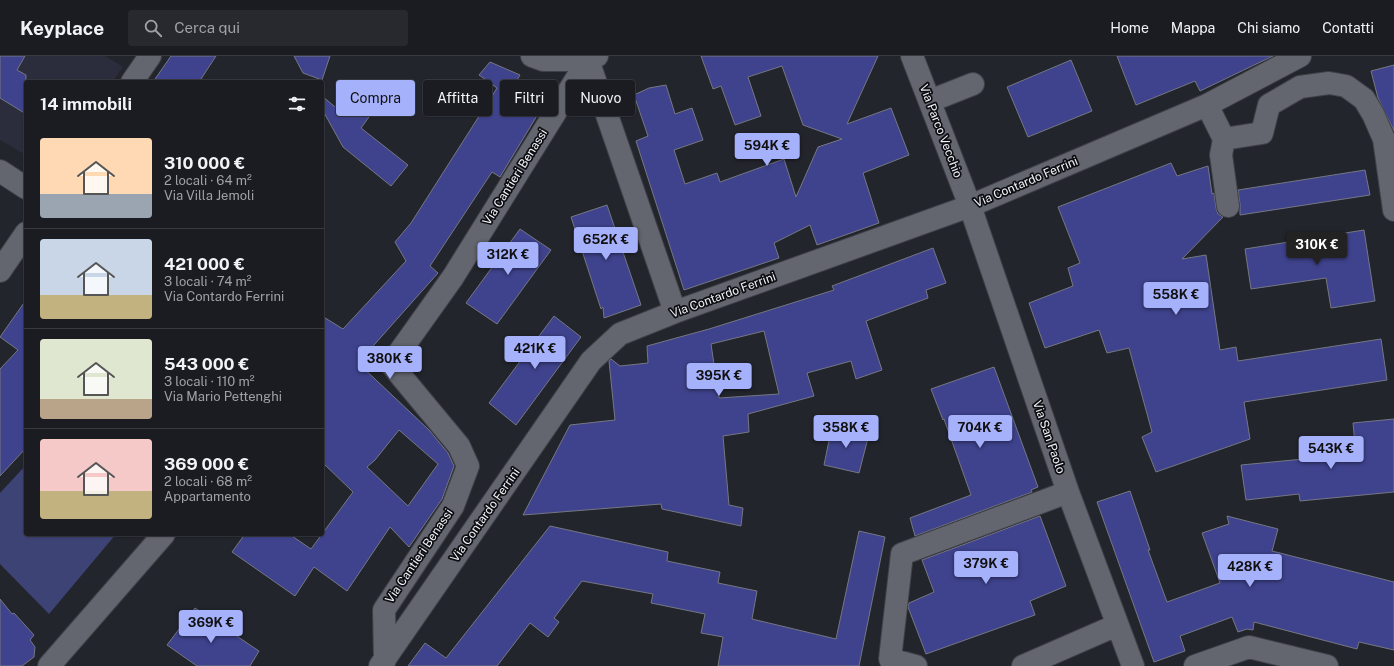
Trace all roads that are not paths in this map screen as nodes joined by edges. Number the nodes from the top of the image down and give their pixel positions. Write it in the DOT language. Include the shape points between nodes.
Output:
graph roads {
  1 [pos="150,56"];
  2 [pos="532,56"];
  3 [pos="912,56"];
  4 [pos="592,58"];
  5 [pos="1288,59"];
  6 [pos="133,80"];
  7 [pos="973,84"];
  8 [pos="930,101"];
  9 [pos="1207,105"];
  10 [pos="1224,139"];
  11 [pos="0,171"];
  12 [pos="24,187"];
  13 [pos="970,206"];
  14 [pos="1228,206"];
  15 [pos="1394,210"];
  16 [pos="24,236"];
  17 [pos="0,271"];
  18 [pos="675,312"];
  19 [pos="1068,492"];
  20 [pos="162,536"];
  21 [pos="1117,625"];
  22 [pos="382,663"];
  23 [pos="49,666"];
  24 [pos="916,666"];
  25 [pos="1023,666"];
  26 [pos="1133,666"];
  27 [pos="1195,666"];
  28 [pos="1327,666"];
  1 -- 6 [label="street"];
  2 -- 4 [label="street" via="543,60"];
  3 -- 8 [label="street, Via Parco Vecchio"];
  4 -- 18 [label="street"];
  4 -- 22 [label="street, Via Cantieri Benassi" via="453,276 391,364 459,446 468,466 453,506 384,610"];
  5 -- 9 [label="street, Via Contardo Ferrini"];
  7 -- 8 [label="street"];
  8 -- 13 [label="street, Via Parco Vecchio"];
  9 -- 10 [label="street"];
  9 -- 13 [label="street, Via Contardo Ferrini"];
  10 -- 14 [label="street" via="1221,155"];
  10 -- 15 [label="street" via="1262,133 1269,104 1300,87 1329,83 1346,86 1364,99 1384,139"];
  11 -- 12 [label="street"];
  13 -- 18 [label="street, Via Contardo Ferrini"];
  13 -- 19 [label="street, Via San Paolo"];
  16 -- 17 [label="street"];
  18 -- 22 [label="street, Via Contardo Ferrini" via="620,334 591,361"];
  19 -- 21 [label="street, Via San Paolo"];
  19 -- 24 [label="street" via="902,554 890,659"];
  20 -- 23 [label="street"];
  21 -- 25 [label="street"];
  21 -- 26 [label="street, Via San Paolo"];
  27 -- 28 [label="street" via="1249,647"];
}
